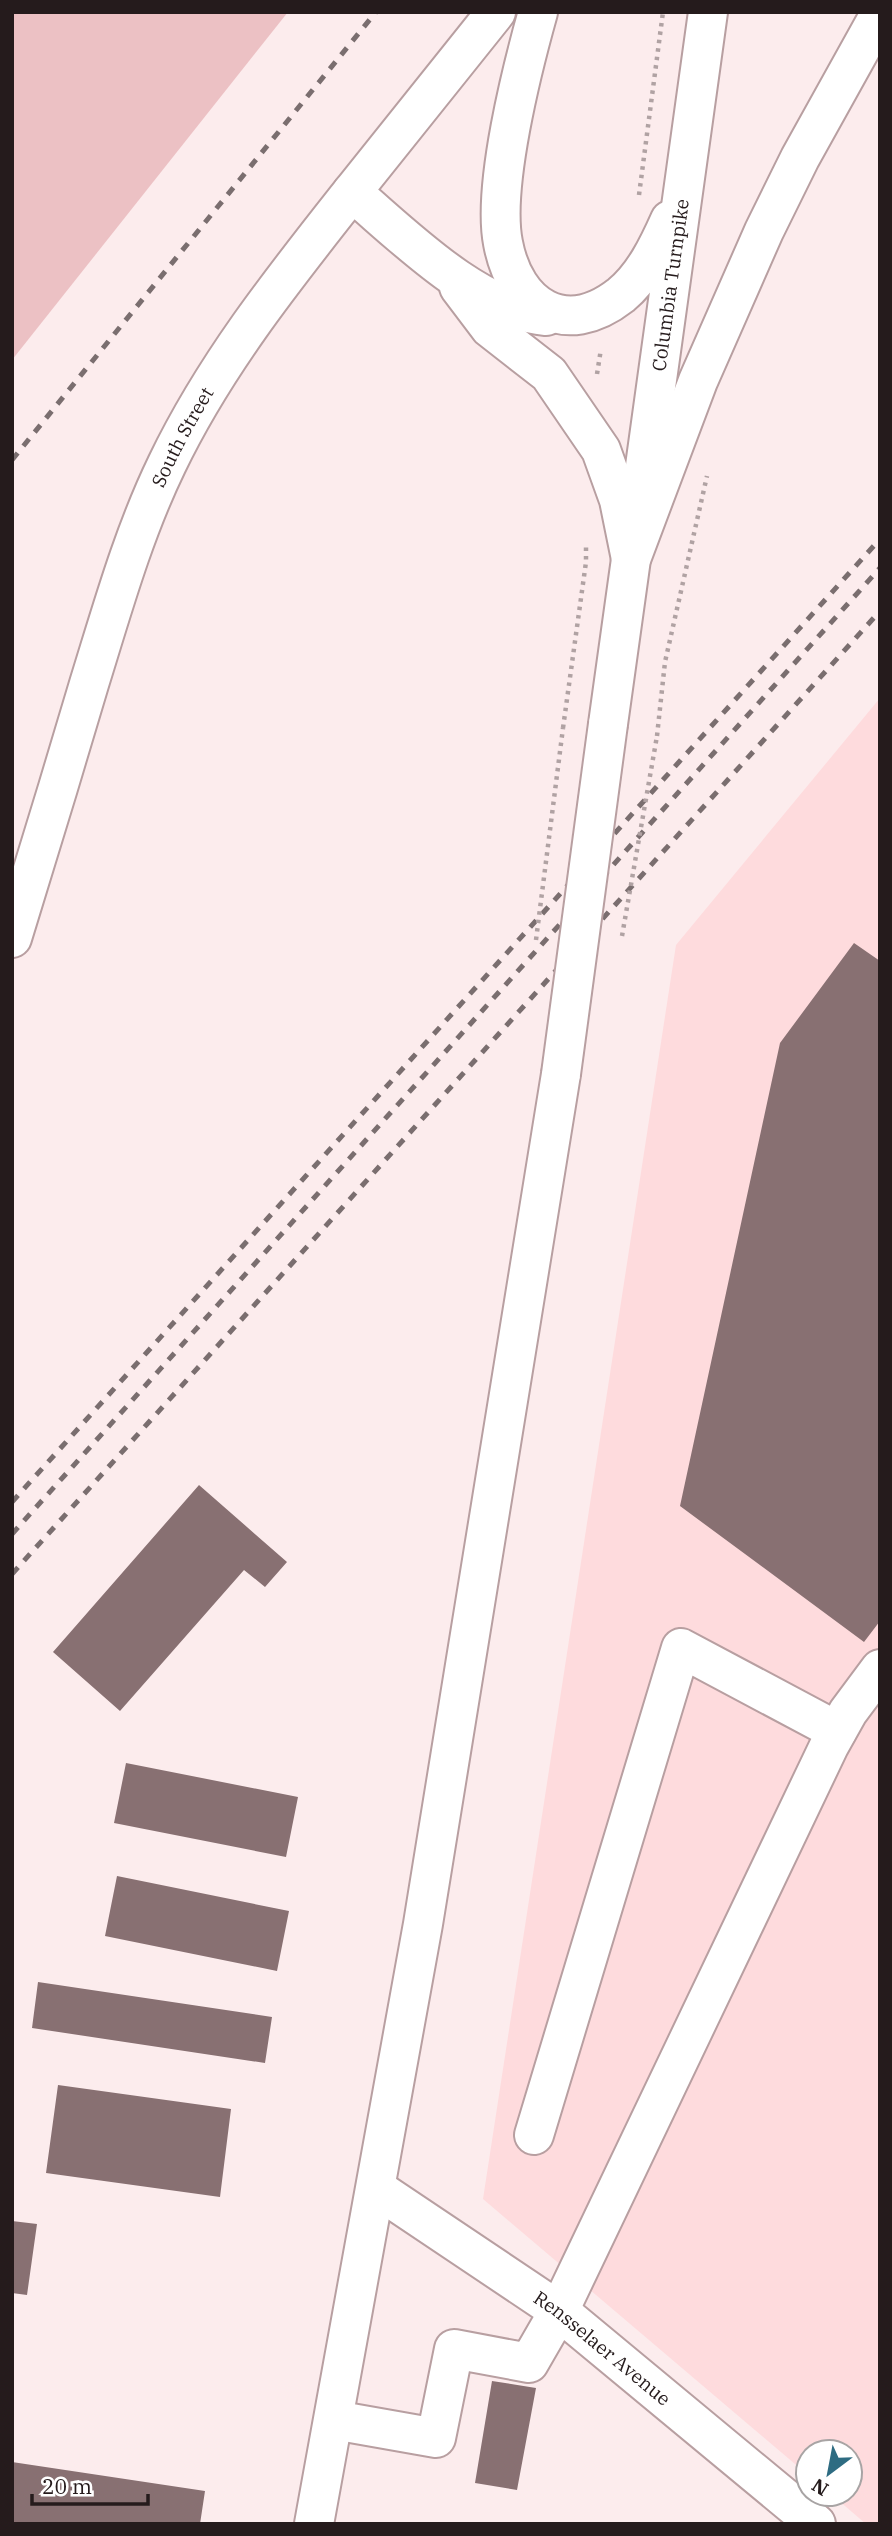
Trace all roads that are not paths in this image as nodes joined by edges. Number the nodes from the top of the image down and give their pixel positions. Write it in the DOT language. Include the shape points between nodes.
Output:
graph roads {
  1 [pos="496,12"];
  2 [pos="538,12"];
  3 [pos="708,12"];
  4 [pos="880,14"];
  5 [pos="684,189"];
  6 [pos="352,192"];
  7 [pos="448,272"];
  8 [pos="566,318"];
  9 [pos="631,559"];
  10 [pos="12,938"];
  11 [pos="880,1669"];
  12 [pos="837,1731"];
  13 [pos="534,2134"];
  14 [pos="377,2189"];
  15 [pos="559,2311"];
  16 [pos="334,2420"];
  17 [pos="314,2524"];
  18 [pos="817,2524"];
  1 -- 6 [label="main road, South Street"];
  2 -- 8 [label="main road" via="506,158 502,241 523,293 542,309"];
  3 -- 5 [label="main road, Columbia Turnpike"];
  4 -- 9 [label="main road" via="800,158 753,255 698,381"];
  5 -- 8 [label="main road" via="642,272 596,311"];
  5 -- 9 [label="main road, Columbia Turnpike"];
  6 -- 7 [label="main road"];
  6 -- 10 [label="main road, South Street" via="240,338 167,465 109,619"];
  7 -- 8 [label="main road" via="502,304"];
  7 -- 9 [label="main road" via="491,328 550,374 601,450 619,500"];
  9 -- 14 [label="main road, bridge" via="561,1074"];
  11 -- 12 [label="main road"];
  12 -- 13 [label="main road" via="681,1648"];
  12 -- 15 [label="main road"];
  14 -- 15 [label="main road, Rensselaer Avenue"];
  14 -- 16 [label="main road"];
  15 -- 16 [label="main road" via="529,2363 454,2349 436,2438"];
  15 -- 18 [label="main road, Rensselaer Avenue"];
  16 -- 17 [label="main road"];
}
